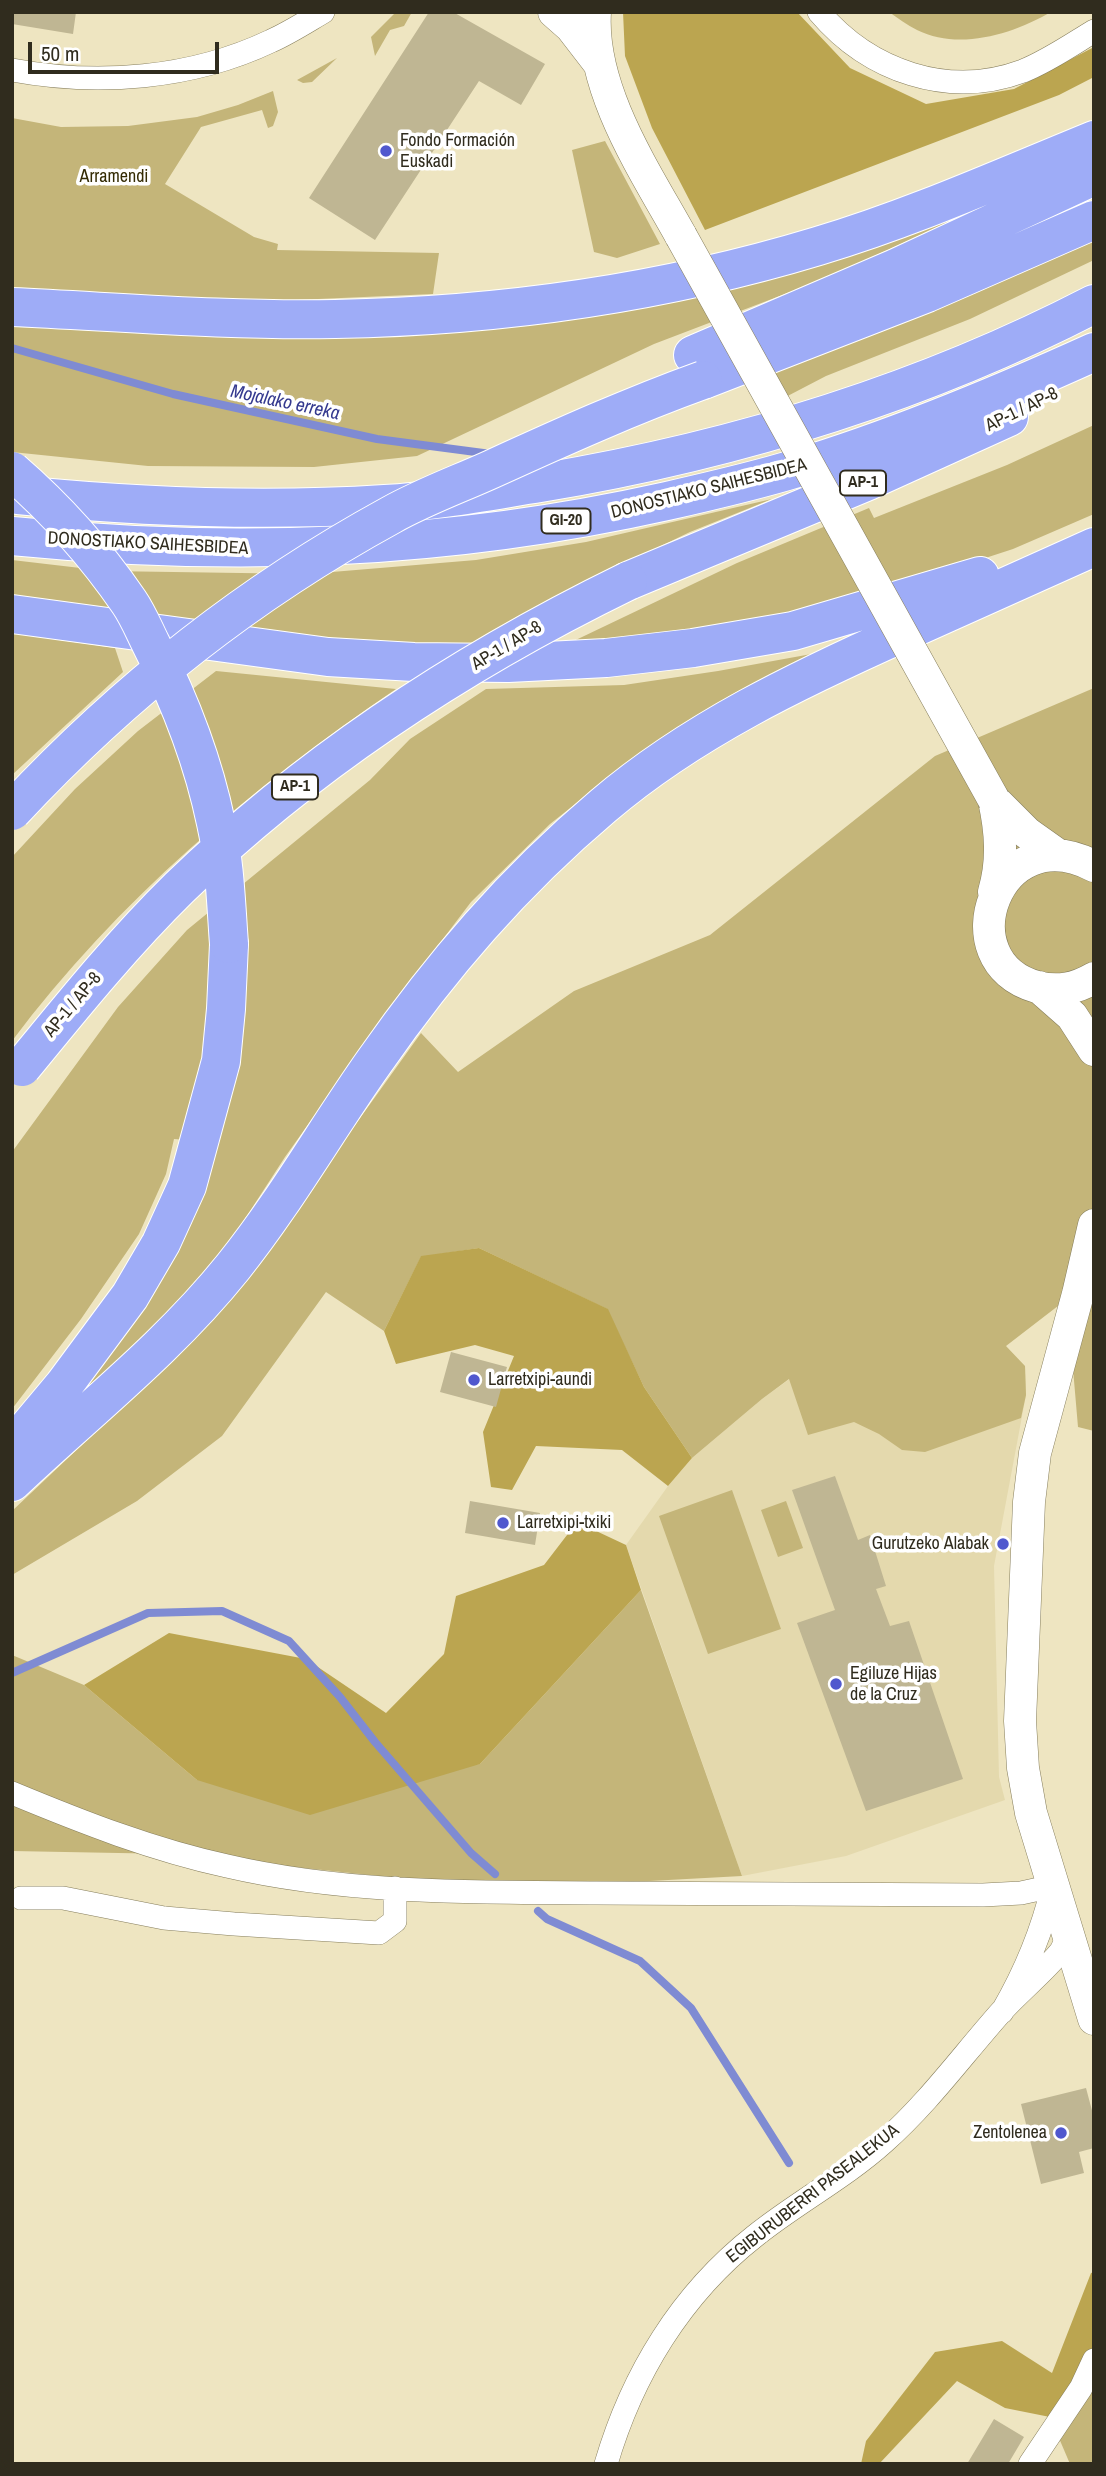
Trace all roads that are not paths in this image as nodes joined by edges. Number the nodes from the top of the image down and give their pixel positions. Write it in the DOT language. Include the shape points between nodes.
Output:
graph roads {
  1 [pos="323,12"];
  2 [pos="554,12"];
  3 [pos="596,12"];
  4 [pos="819,12"];
  5 [pos="1094,31"];
  6 [pos="598,63"];
  7 [pos="12,70"];
  8 [pos="1094,140"];
  9 [pos="1094,176"];
  10 [pos="1094,220"];
  11 [pos="1094,304"];
  12 [pos="12,307"];
  13 [pos="1094,352"];
  14 [pos="698,368"];
  15 [pos="1094,374"];
  16 [pos="12,471"];
  17 [pos="12,494"];
  18 [pos="12,536"];
  19 [pos="1094,545"];
  20 [pos="12,614"];
  21 [pos="993,800"];
  22 [pos="12,811"];
  23 [pos="1058,855"];
  24 [pos="1094,866"];
  25 [pos="993,898"];
  26 [pos="1094,978"];
  27 [pos="1039,987"];
  28 [pos="1094,1050"];
  29 [pos="17,1073"];
  30 [pos="1094,1225"];
  31 [pos="12,1447"];
  32 [pos="12,1482"];
  33 [pos="12,1793"];
  34 [pos="1053,1886"];
  35 [pos="395,1888"];
  36 [pos="20,1898"];
  37 [pos="1065,1924"];
  38 [pos="1002,2011"];
  39 [pos="1094,2019"];
  40 [pos="1094,2360"];
  41 [pos="606,2464"];
  42 [pos="1030,2464"];
  1 -- 7 [label="street" via="234,56 154,75 80,78"];
  2 -- 6 [label="street"];
  3 -- 6 [label="street"];
  4 -- 5 [label="street" via="852,46 872,59 944,82 1022,71"];
  6 -- 21 [label="street, bridge" via="637,156"];
  8 -- 12 [label="highway" via="818,246 626,291 473,310 335,319"];
  9 -- 14 [label="highway" via="896,268"];
  10 -- 14 [label="highway" via="927,293"];
  11 -- 17 [label="highway, GI-20" via="947,371 782,429 601,473 388,504 288,508 191,507"];
  13 -- 18 [label="highway, DONOSTIAKO SAIHESBIDEA / GI-20" via="974,405 796,469 606,515 381,545 279,549 179,548"];
  14 -- 22 [label="highway, bridge" via="490,455 316,558 166,666 89,733"];
  15 -- 29 [label="highway, AP-1 / AP-8 / AP-1, bridge" via="1026,410 565,612 377,728 231,840 137,931"];
  16 -- 31 [label="highway, bridge" via="88,549 130,603 174,689 201,761 216,824 229,944 221,1061 187,1186 130,1296"];
  19 -- 20 [label="highway" via="793,631 606,658 495,663 328,657"];
  19 -- 32 [label="highway" via="738,713 670,755 605,804 484,919 434,979 232,1268 137,1368"];
  21 -- 23 [label="street" via="1027,834"];
  21 -- 25 [label="street" via="1001,843"];
  23 -- 24 [label="street"];
  23 -- 25 [label="street" via="1018,866"];
  25 -- 27 [label="street" via="988,918 998,957 1011,973"];
  26 -- 27 [label="street" via="1066,989"];
  27 -- 28 [label="street" via="1072,1016"];
  30 -- 34 [label="street" via="1035,1453 1029,1502 1020,1733 1031,1813"];
  33 -- 35 [label="street" via="157,1849 311,1881"];
  34 -- 35 [label="street" via="983,1895"];
  34 -- 37 [label="street"];
  34 -- 38 [label="street, EGIBURUBERRI PASEALEKUA" via="1034,1952"];
  35 -- 36 [label="street" via="396,1921 379,1933 223,1923 63,1898"];
  37 -- 38 [label="street, EGIBURUBERRI PASEALEKUA" via="1061,1951"];
  37 -- 39 [label="street"];
  38 -- 41 [label="street, EGIBURUBERRI PASEALEKUA" via="936,2091 883,2143 753,2237 704,2284 644,2368"];
  40 -- 42 [label="street" via="1081,2388"];
}
